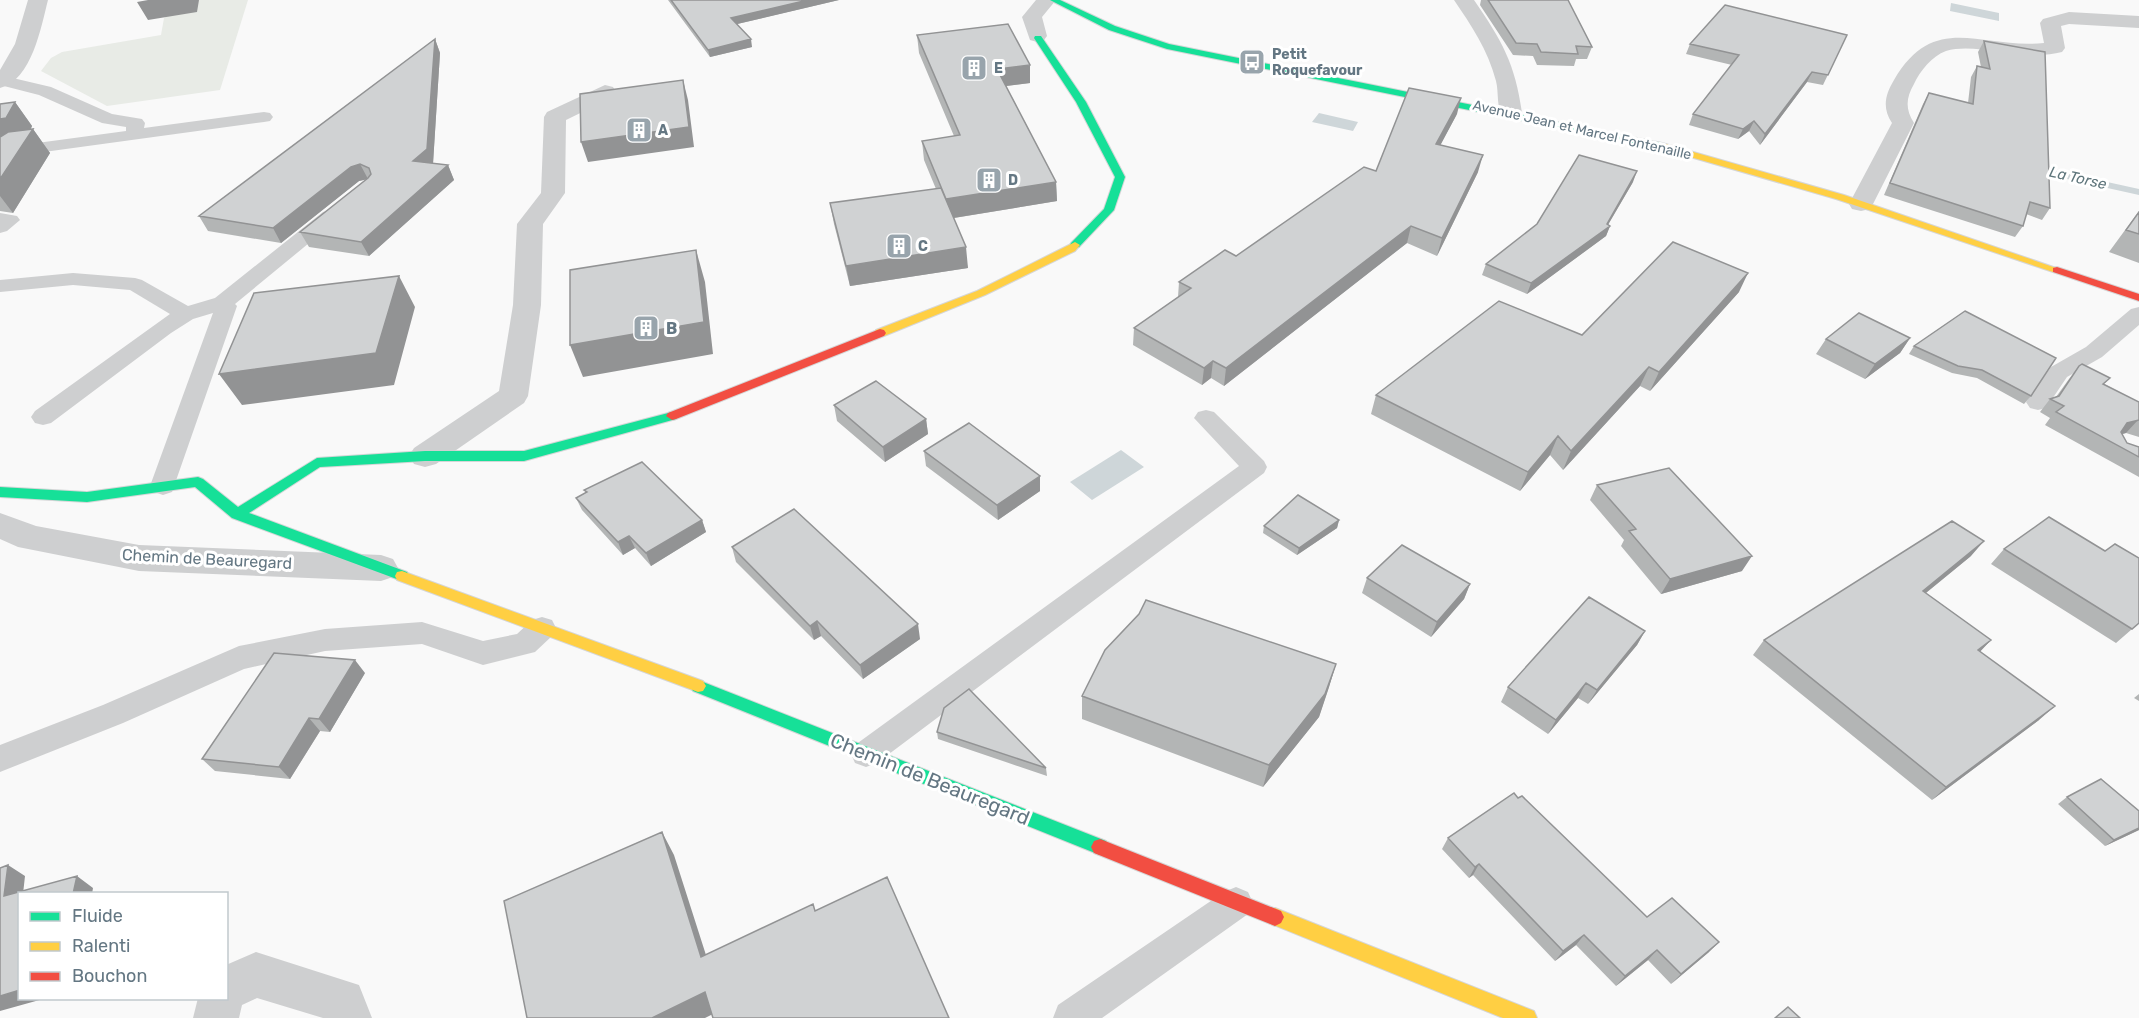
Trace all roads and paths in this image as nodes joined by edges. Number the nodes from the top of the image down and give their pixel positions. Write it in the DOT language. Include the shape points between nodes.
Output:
graph roads {
  1 [pos="38,0"];
  2 [pos="1046,0"];
  3 [pos="1054,0"];
  4 [pos="1464,0"];
  5 [pos="2139,22"];
  6 [pos="1038,37"];
  7 [pos="1,80"];
  8 [pos="605,92"];
  9 [pos="267,110"];
  10 [pos="1511,113"];
  11 [pos="135,129"];
  12 [pos="0,153"];
  13 [pos="349,201"];
  14 [pos="1861,204"];
  15 [pos="0,219"];
  16 [pos="0,227"];
  17 [pos="0,286"];
  18 [pos="2139,298"];
  19 [pos="223,303"];
  20 [pos="185,314"];
  21 [pos="2139,314"];
  22 [pos="2038,402"];
  23 [pos="43,417"];
  24 [pos="1206,418"];
  25 [pos="425,456"];
  26 [pos="163,486"];
  27 [pos="0,492"];
  28 [pos="237,514"];
  29 [pos="0,525"];
  30 [pos="381,568"];
  31 [pos="542,628"];
  32 [pos="866,753"];
  33 [pos="0,759"];
  34 [pos="1236,903"];
  35 [pos="228,988"];
  36 [pos="221,1000"];
  37 [pos="1494,1008"];
  38 [pos="216,1018"];
  39 [pos="349,1018"];
  40 [pos="1071,1018"];
  41 [pos="1527,1018"];
  1 -- 7 [label="street" via="21,54"];
  2 -- 6 [label="street" via="1032,17"];
  3 -- 10 [label="street, Avenue Jean et Marcel Fontenaille" via="1112,28 1167,46"];
  4 -- 10 [label="street" via="1491,40 1507,81"];
  5 -- 14 [label="street" via="2069,18 2050,23 2055,48 2033,51 1957,44 1937,47 1920,59 1905,78 1895,112 1903,123"];
  6 -- 25 [label="street" via="1081,102 1120,177 1109,210 1071,249 981,293 665,419 524,456"];
  7 -- 11 [label="lane" via="45,91"];
  8 -- 25 [label="street" via="555,117 553,193 530,224 527,305 513,396"];
  9 -- 11 [label="lane"];
  10 -- 14 [label="street, Avenue Jean et Marcel Fontenaille" via="1647,142"];
  11 -- 12 [label="lane"];
  13 -- 19 [label="lane"];
  14 -- 18 [label="street, Avenue Jean et Marcel Fontenaille"];
  15 -- 16 [label="lane" via="10,220"];
  17 -- 20 [label="lane" via="73,279 135,284"];
  19 -- 20 [label="lane"];
  19 -- 26 [label="lane"];
  20 -- 23 [label="lane"];
  21 -- 22 [label="lane" via="2094,352 2059,372"];
  24 -- 32 [label="lane" via="1255,467"];
  25 -- 28 [label="street" via="317,463"];
  26 -- 27 [label="street, Chemin de Beauregard" via="87,497"];
  26 -- 28 [label="street, Chemin de Beauregard" via="198,482"];
  28 -- 30 [label="street, Chemin de Beauregard"];
  29 -- 30 [label="street, Chemin de Beauregard" via="30,538 138,558"];
  30 -- 31 [label="street, Chemin de Beauregard"];
  31 -- 32 [label="street, Chemin de Beauregard"];
  31 -- 33 [label="lane" via="525,644 483,653 422,633 325,640 239,658"];
  32 -- 34 [label="street, Chemin de Beauregard"];
  34 -- 37 [label="street, Chemin de Beauregard"];
  34 -- 40 [label="lane"];
  35 -- 39 [label="street" via="256,975 344,1001"];
  36 -- 38 [label="street"];
  37 -- 41 [label="street, Chemin de Beauregard"];
}
